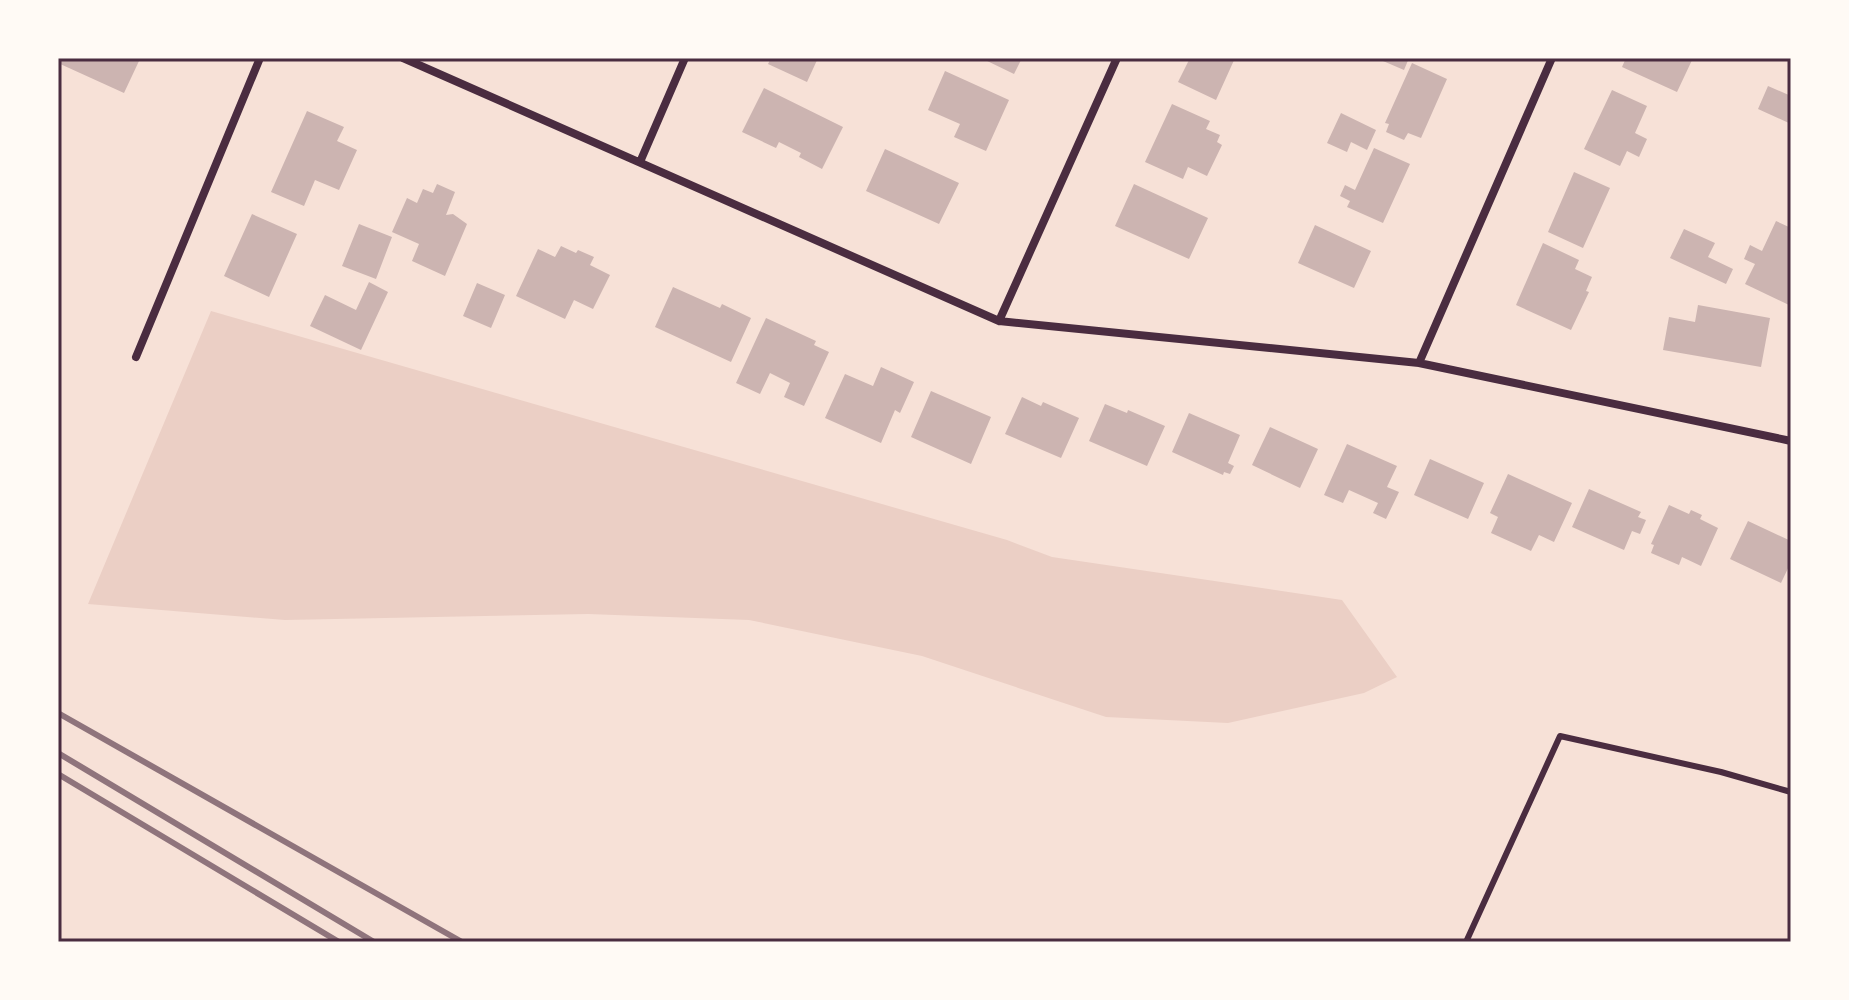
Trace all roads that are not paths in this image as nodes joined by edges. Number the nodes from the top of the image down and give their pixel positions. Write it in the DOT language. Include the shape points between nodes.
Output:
graph roads {
  1 [pos="260,58"];
  2 [pos="403,58"];
  3 [pos="685,58"];
  4 [pos="1117,58"];
  5 [pos="1552,58"];
  6 [pos="640,162"];
  7 [pos="999,321"];
  8 [pos="136,357"];
  9 [pos="1419,363"];
  10 [pos="1791,441"];
  11 [pos="1791,792"];
  12 [pos="1466,942"];
  1 -- 8 [label="street"];
  2 -- 6 [label="street"];
  3 -- 6 [label="street"];
  4 -- 7 [label="street"];
  5 -- 9 [label="street"];
  6 -- 7 [label="street"];
  7 -- 9 [label="street"];
  9 -- 10 [label="street"];
  11 -- 12 [label="lane" via="1560,736"];
}
